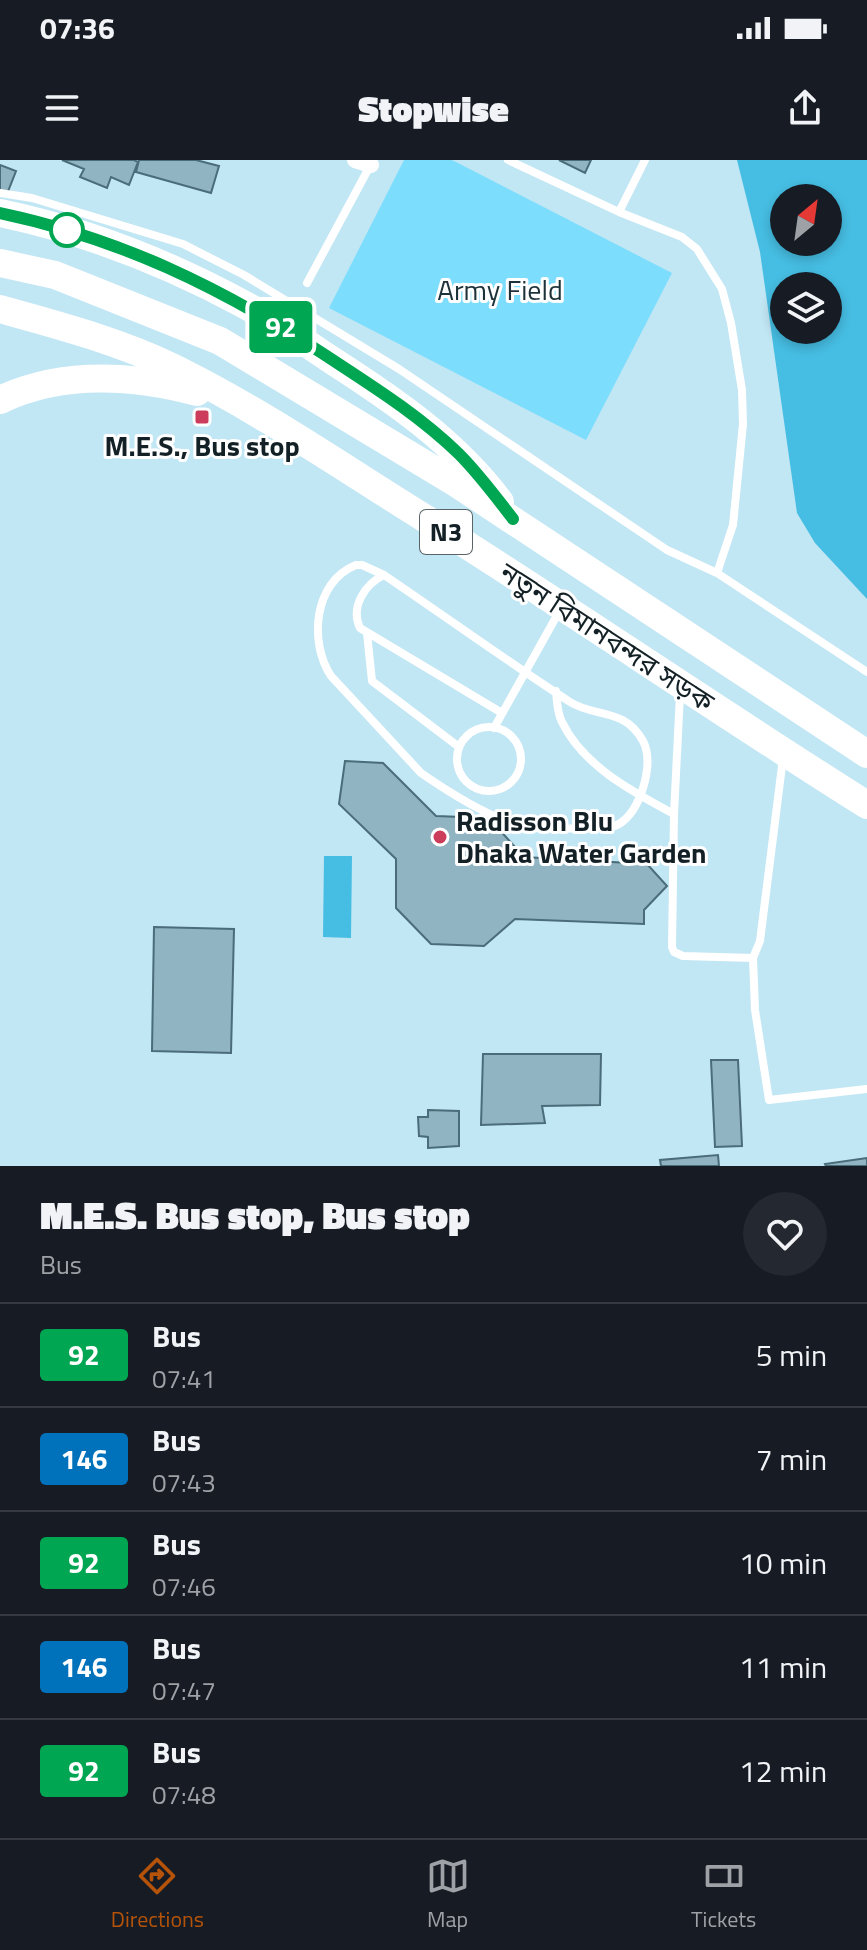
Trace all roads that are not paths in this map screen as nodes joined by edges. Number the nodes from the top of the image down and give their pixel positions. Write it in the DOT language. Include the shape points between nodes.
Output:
graph roads {
  1 [pos="508,160"];
  2 [pos="645,160"];
  3 [pos="366,162"];
  4 [pos="0,193"];
  5 [pos="619,212"];
  6 [pos="0,213"];
  7 [pos="0,263"];
  8 [pos="307,283"];
  9 [pos="0,309"];
  10 [pos="0,400"];
  11 [pos="241,403"];
  12 [pos="513,519"];
  13 [pos="717,573"];
  14 [pos="384,575"];
  15 [pos="562,605"];
  16 [pos="367,633"];
  17 [pos="526,670"];
  18 [pos="867,672"];
  19 [pos="681,685"];
  20 [pos="556,691"];
  21 [pos="502,713"];
  22 [pos="809,716"];
  23 [pos="494,728"];
  24 [pos="459,747"];
  25 [pos="784,753"];
  26 [pos="867,754"];
  27 [pos="867,805"];
  28 [pos="674,814"];
  29 [pos="753,958"];
  30 [pos="867,1089"];
  1 -- 5 [label="lane"];
  2 -- 5 [label="lane"];
  3 -- 8 [label="lane"];
  4 -- 13 [label="lane" via="183,244 244,275 399,369 667,550"];
  5 -- 13 [label="lane" via="682,237 697,249 722,289 738,363 743,424 733,525"];
  6 -- 12 [label="highway" via="71,231 177,270 248,306 423,423 460,455"];
  7 -- 12 [label="highway, নতুন বিমানবন্দর সড়ক / N3" via="55,275 220,341"];
  9 -- 11 [label="highway, নতুন বিমানবন্দর সড়ক / N3" via="120,346"];
  10 -- 11 [label="highway" via="53,382 108,377"];
  11 -- 15 [label="highway, নতুন বিমানবন্দর সড়ক / N3"];
  12 -- 22 [label="highway, নতুন বিমানবন্দর সড়ক / N3"];
  13 -- 18 [label="lane"];
  14 -- 16 [label="lane" via="368,584 358,609 357,623"];
  14 -- 17 [label="lane"];
  14 -- 20 [label="lane" via="362,565 350,568 339,576 319,613 318,648 331,676 421,773 483,808 520,826 615,825 635,808 644,786 644,742 609,713 582,708"];
  15 -- 17 [label="lane"];
  15 -- 19 [label="highway, নতুন বিমানবন্দর সড়ক / N3"];
  16 -- 21 [label="lane"];
  16 -- 24 [label="lane" via="372,681"];
  17 -- 20 [label="lane"];
  17 -- 21 [label="lane"];
  19 -- 25 [label="highway, নতুন বিমানবন্দর সড়ক / N3"];
  19 -- 28 [label="lane"];
  20 -- 28 [label="lane" via="561,720 580,747 628,788"];
  21 -- 23 [label="lane"];
  22 -- 25 [label="highway"];
  22 -- 26 [label="highway, নতুন বিমানবন্দর সড়ক / N3"];
  23 -- 24 [label="lane" via="473,731"];
  23 -- 24 [label="lane" via="507,733 520,751 518,772 504,787 483,791 464,781 456,761"];
  25 -- 27 [label="highway, নতুন বিমানবন্দর সড়ক / N3"];
  25 -- 29 [label="lane" via="760,941"];
  28 -- 29 [label="lane" via="674,952"];
  29 -- 30 [label="lane" via="769,1100"];
}
